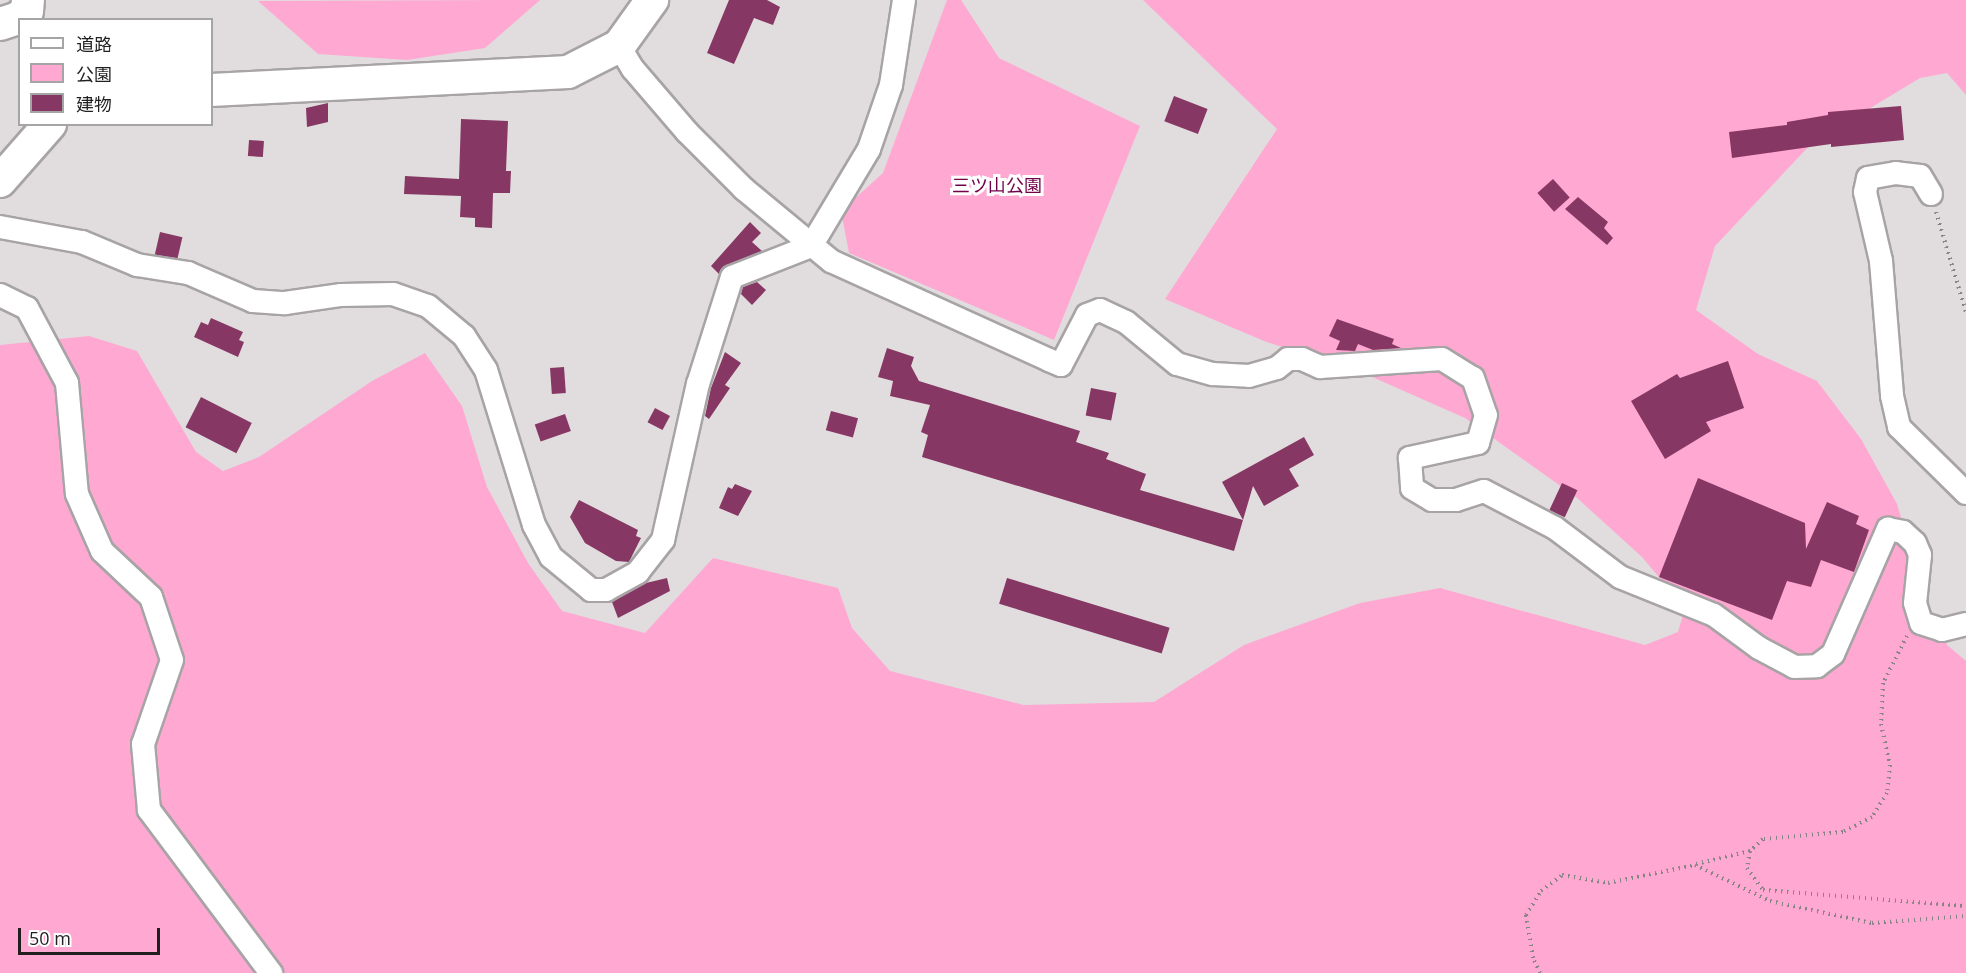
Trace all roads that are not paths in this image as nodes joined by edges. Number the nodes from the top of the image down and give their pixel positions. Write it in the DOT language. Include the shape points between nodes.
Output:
graph roads {
  1 [pos="28,0"];
  2 [pos="652,0"];
  3 [pos="904,0"];
  4 [pos="0,24"];
  5 [pos="619,46"];
  6 [pos="213,90"];
  7 [pos="48,126"];
  8 [pos="0,181"];
  9 [pos="1931,195"];
  10 [pos="0,226"];
  11 [pos="811,246"];
  12 [pos="0,295"];
  13 [pos="1966,493"];
  14 [pos="1966,624"];
  15 [pos="271,973"];
  1 -- 4 [label="street" via="27,11"];
  2 -- 5 [label="street"];
  3 -- 11 [label="street" via="891,85 869,149"];
  5 -- 6 [label="street" via="568,72"];
  5 -- 11 [label="street" via="687,132"];
  7 -- 8 [label="street"];
  9 -- 13 [label="street" via="1920,176 1896,173 1868,178 1865,192 1881,261 1892,396 1899,427"];
  10 -- 11 [label="street" via="82,242 137,265 188,273 254,301 285,303 341,295 393,294 428,306 464,336 486,370 534,525 550,557 591,590 606,590 638,572 663,540 698,384 732,277"];
  11 -- 14 [label="street" via="853,272 1061,365 1087,315 1100,310 1126,322 1177,364 1213,374 1249,376 1277,368 1288,359 1302,359 1320,368 1442,358 1473,378 1486,415 1478,443 1410,458 1412,488 1432,500 1456,500 1484,491 1556,528 1620,577 1714,615 1759,648 1794,667 1817,666 1833,654 1888,529 1903,532 1915,543 1920,555 1915,603 1921,623 1942,630"];
  12 -- 15 [label="street" via="27,308 67,383 77,494 102,551 151,597 172,660 143,744 149,810"];
}
